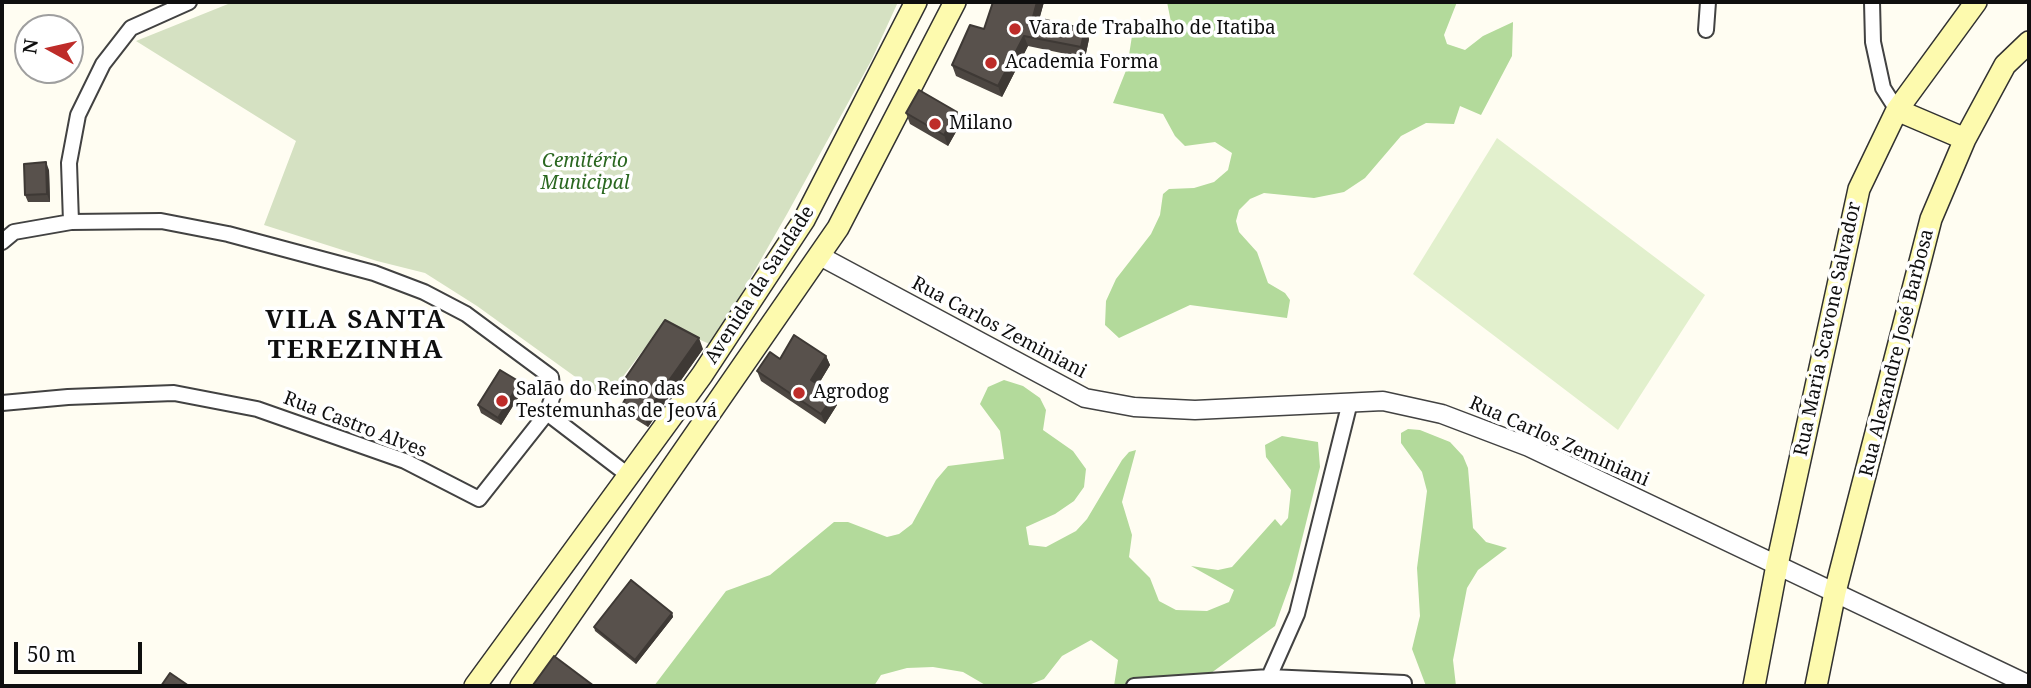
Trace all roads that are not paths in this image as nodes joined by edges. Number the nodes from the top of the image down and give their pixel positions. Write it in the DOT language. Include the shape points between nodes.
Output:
graph roads {
  1 [pos="190,2"];
  2 [pos="916,2"];
  3 [pos="955,2"];
  4 [pos="1708,2"];
  5 [pos="1872,2"];
  6 [pos="1976,2"];
  7 [pos="1706,30"];
  8 [pos="898,38"];
  9 [pos="2029,42"];
  10 [pos="926,58"];
  11 [pos="1897,110"];
  12 [pos="1965,139"];
  13 [pos="71,222"];
  14 [pos="2,242"];
  15 [pos="820,256"];
  16 [pos="1350,402"];
  17 [pos="2,403"];
  18 [pos="547,413"];
  19 [pos="628,475"];
  20 [pos="1777,565"];
  21 [pos="1835,592"];
  22 [pos="513,633"];
  23 [pos="542,656"];
  24 [pos="1269,677"];
  25 [pos="1404,683"];
  26 [pos="2029,685"];
  27 [pos="475,686"];
  28 [pos="521,686"];
  29 [pos="1134,686"];
  30 [pos="1755,686"];
  31 [pos="1816,686"];
  1 -- 13 [label="street" via="131,28 103,64 78,115 69,163"];
  2 -- 8 [label="main road, Avenida da Saudade"];
  3 -- 10 [label="main road, Avenida da Saudade"];
  4 -- 7 [label="street"];
  5 -- 11 [label="street" via="1873,42 1883,88"];
  6 -- 11 [label="main road, Rua Maria Scavone Salvador"];
  8 -- 10 [label="main road" via="921,47"];
  8 -- 19 [label="main road, Avenida da Saudade" via="804,220 702,375"];
  9 -- 12 [label="main road, Rua Alexandre José Barbosa" via="2005,65"];
  10 -- 15 [label="main road, Avenida da Saudade"];
  11 -- 12 [label="main road"];
  11 -- 20 [label="main road, Rua Maria Scavone Salvador" via="1859,189"];
  12 -- 21 [label="main road, Rua Alexandre José Barbosa" via="1931,219"];
  13 -- 14 [label="street" via="14,232"];
  13 -- 18 [label="street" via="161,221 188,226 374,273 424,292 466,314 551,377 553,395"];
  15 -- 16 [label="street, Rua Carlos Zeminiani" via="1085,398 1134,407 1195,410"];
  15 -- 23 [label="main road, Avenida da Saudade"];
  16 -- 20 [label="street, Rua Carlos Zeminiani" via="1383,401 1442,414 1529,447"];
  16 -- 24 [label="street" via="1297,614"];
  17 -- 18 [label="street, Rua Castro Alves" via="174,393 257,409 405,461 479,499"];
  18 -- 19 [label="street"];
  19 -- 22 [label="main road, Avenida da Saudade"];
  20 -- 21 [label="street, Rua Carlos Zeminiani"];
  20 -- 30 [label="main road, Rua Maria Scavone Salvador"];
  21 -- 26 [label="street, Rua Carlos Zeminiani"];
  21 -- 31 [label="main road, Rua Alexandre José Barbosa"];
  22 -- 23 [label="main road"];
  22 -- 27 [label="main road, Avenida da Saudade"];
  23 -- 28 [label="main road, Avenida da Saudade"];
  24 -- 25 [label="street"];
  24 -- 29 [label="street"];
}
